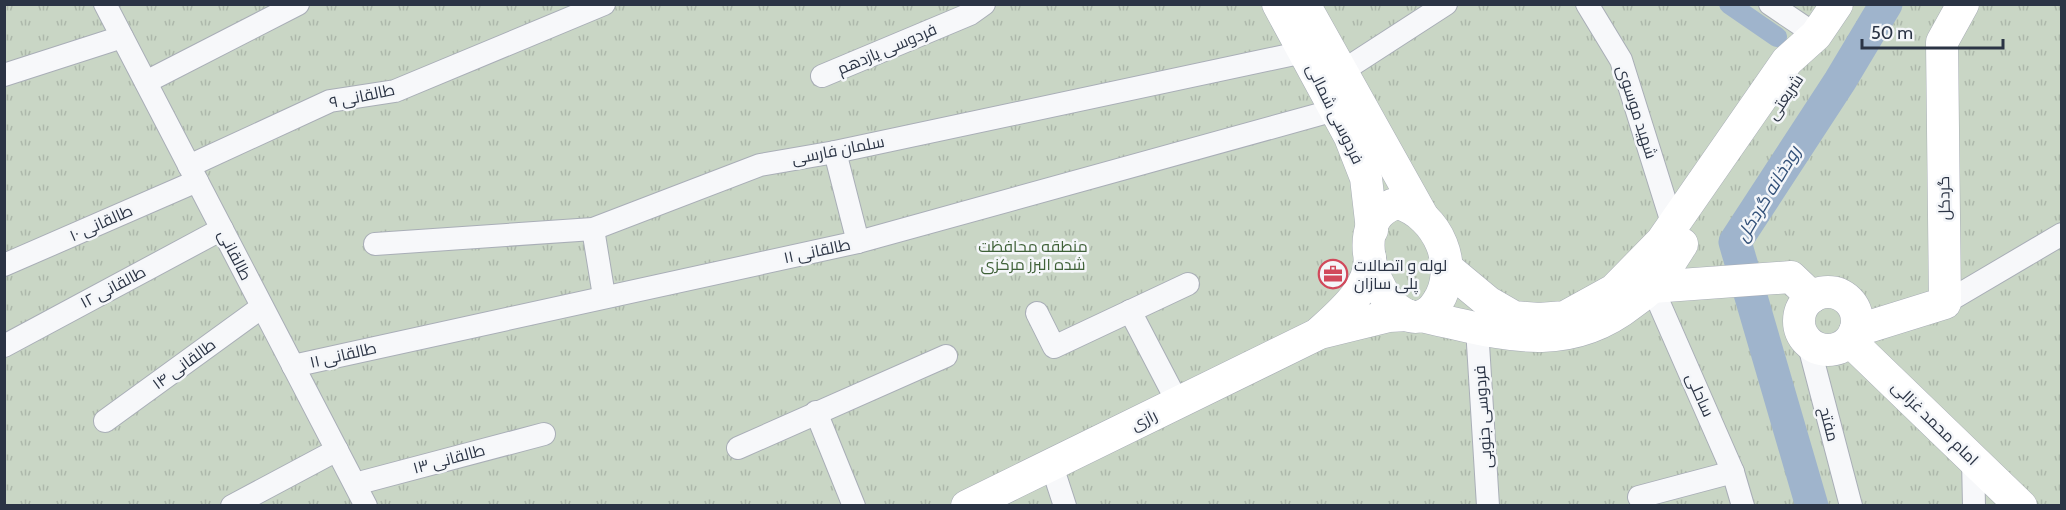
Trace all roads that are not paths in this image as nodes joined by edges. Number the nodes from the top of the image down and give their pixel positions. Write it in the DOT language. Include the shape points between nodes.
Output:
graph roads {
  1 [pos="105,4"];
  2 [pos="298,4"];
  3 [pos="604,4"];
  4 [pos="984,4"];
  5 [pos="1278,4"];
  6 [pos="1305,4"];
  7 [pos="1446,4"];
  8 [pos="1587,4"];
  9 [pos="1770,4"];
  10 [pos="1837,4"];
  11 [pos="1964,4"];
  12 [pos="1816,35"];
  13 [pos="122,37"];
  14 [pos="1304,52"];
  15 [pos="1341,72"];
  16 [pos="4,75"];
  17 [pos="822,76"];
  18 [pos="146,82"];
  19 [pos="1335,110"];
  20 [pos="835,152"];
  21 [pos="193,173"];
  22 [pos="1423,217"];
  23 [pos="1673,226"];
  24 [pos="222,229"];
  25 [pos="593,229"];
  26 [pos="2061,234"];
  27 [pos="1371,238"];
  28 [pos="858,242"];
  29 [pos="375,244"];
  30 [pos="4,265"];
  31 [pos="1447,268"];
  32 [pos="1188,284"];
  33 [pos="1652,287"];
  34 [pos="1802,287"];
  35 [pos="604,297"];
  36 [pos="1945,303"];
  37 [pos="262,307"];
  38 [pos="1130,311"];
  39 [pos="1037,313"];
  40 [pos="1414,315"];
  41 [pos="1477,328"];
  42 [pos="1320,333"];
  43 [pos="1852,336"];
  44 [pos="1808,342"];
  45 [pos="4,346"];
  46 [pos="946,356"];
  47 [pos="293,366"];
  48 [pos="1178,403"];
  49 [pos="816,412"];
  50 [pos="105,421"];
  51 [pos="544,434"];
  52 [pos="738,448"];
  53 [pos="337,450"];
  54 [pos="1973,459"];
  55 [pos="1052,466"];
  56 [pos="1733,472"];
  57 [pos="355,484"];
  58 [pos="1639,497"];
  59 [pos="245,503"];
  60 [pos="968,505"];
  61 [pos="366,506"];
  62 [pos="854,506"];
  63 [pos="1065,506"];
  64 [pos="1488,506"];
  65 [pos="1743,506"];
  66 [pos="1851,506"];
  67 [pos="1974,506"];
  68 [pos="2021,506"];
  1 -- 13 [label="street, طالقانی"];
  2 -- 18 [label="street"];
  3 -- 21 [label="street, طالقانی ۹" via="394,91 330,101"];
  4 -- 17 [label="street, فردوسی یازدهم" via="970,14"];
  5 -- 14 [label="street, فردوسی شمالی"];
  6 -- 15 [label="street, فردوسی شمالی"];
  7 -- 15 [label="street"];
  8 -- 23 [label="street, شهید موسوی" via="1621,60"];
  9 -- 12 [label="street"];
  10 -- 12 [label="street"];
  11 -- 36 [label="street, گردکل" via="1942,42"];
  12 -- 23 [label="street, شریعتی" via="1787,61"];
  12 -- 33 [label="street, شریعتی" via="1803,72"];
  13 -- 16 [label="street"];
  13 -- 18 [label="street, طالقانی"];
  14 -- 19 [label="street, فردوسی شمالی"];
  14 -- 20 [label="street, سلمان فارسی"];
  15 -- 22 [label="street, فردوسی شمالی"];
  18 -- 21 [label="street, طالقانی"];
  19 -- 27 [label="street, فردوسی شمالی" via="1366,178"];
  19 -- 28 [label="street, طالقانی ۱۱"];
  20 -- 25 [label="street, سلمان فارسی" via="760,165"];
  20 -- 28 [label="street"];
  21 -- 24 [label="street, طالقانی"];
  21 -- 30 [label="street, طالقانی ۱۰"];
  22 -- 27 [label="street" via="1412,207 1398,203 1387,206"];
  22 -- 31 [label="street" via="1442,245"];
  23 -- 31 [label="street, شریعتی" via="1644,262 1614,290 1565,317 1514,317 1488,302"];
  24 -- 37 [label="street, طالقانی"];
  24 -- 45 [label="street, طالقانی ۱۲"];
  25 -- 29 [label="street, سلمان فارسی"];
  25 -- 35 [label="street"];
  26 -- 36 [label="street"];
  27 -- 40 [label="street" via="1375,281 1383,296"];
  27 -- 42 [label="street" via="1370,274 1348,305"];
  28 -- 35 [label="street, طالقانی ۱۱"];
  31 -- 40 [label="street" via="1443,295 1435,307"];
  32 -- 38 [label="street"];
  33 -- 34 [label="street"];
  33 -- 41 [label="street, شریعتی" via="1611,319 1581,332 1515,336"];
  33 -- 56 [label="street, ساحلی"];
  34 -- 43 [label="street" via="1843,296 1856,312"];
  34 -- 44 [label="street" via="1802,333"];
  35 -- 47 [label="street, طالقانی ۱۱"];
  36 -- 43 [label="street"];
  37 -- 47 [label="street, طالقانی"];
  37 -- 50 [label="street, طالقانی ۱۴"];
  38 -- 39 [label="street" via="1054,347"];
  38 -- 48 [label="street"];
  40 -- 41 [label="street, شریعتی"];
  40 -- 42 [label="street" via="1381,317"];
  41 -- 64 [label="street, فردوسی جنوبی"];
  42 -- 48 [label="street, رازی"];
  43 -- 44 [label="street" via="1834,350"];
  43 -- 54 [label="street, امام محمد غزالی"];
  44 -- 66 [label="street, مفتح"];
  46 -- 49 [label="street"];
  47 -- 53 [label="street, طالقانی"];
  48 -- 55 [label="street, رازی"];
  49 -- 52 [label="street"];
  49 -- 62 [label="street"];
  51 -- 57 [label="street, طالقانی ۱۳"];
  53 -- 57 [label="street, طالقانی"];
  53 -- 59 [label="street"];
  54 -- 67 [label="street"];
  54 -- 68 [label="street, امام محمد غزالی"];
  55 -- 60 [label="street, رازی"];
  55 -- 63 [label="street"];
  56 -- 58 [label="street"];
  56 -- 65 [label="street, ساحلی"];
  57 -- 61 [label="street, طالقانی"];
}
